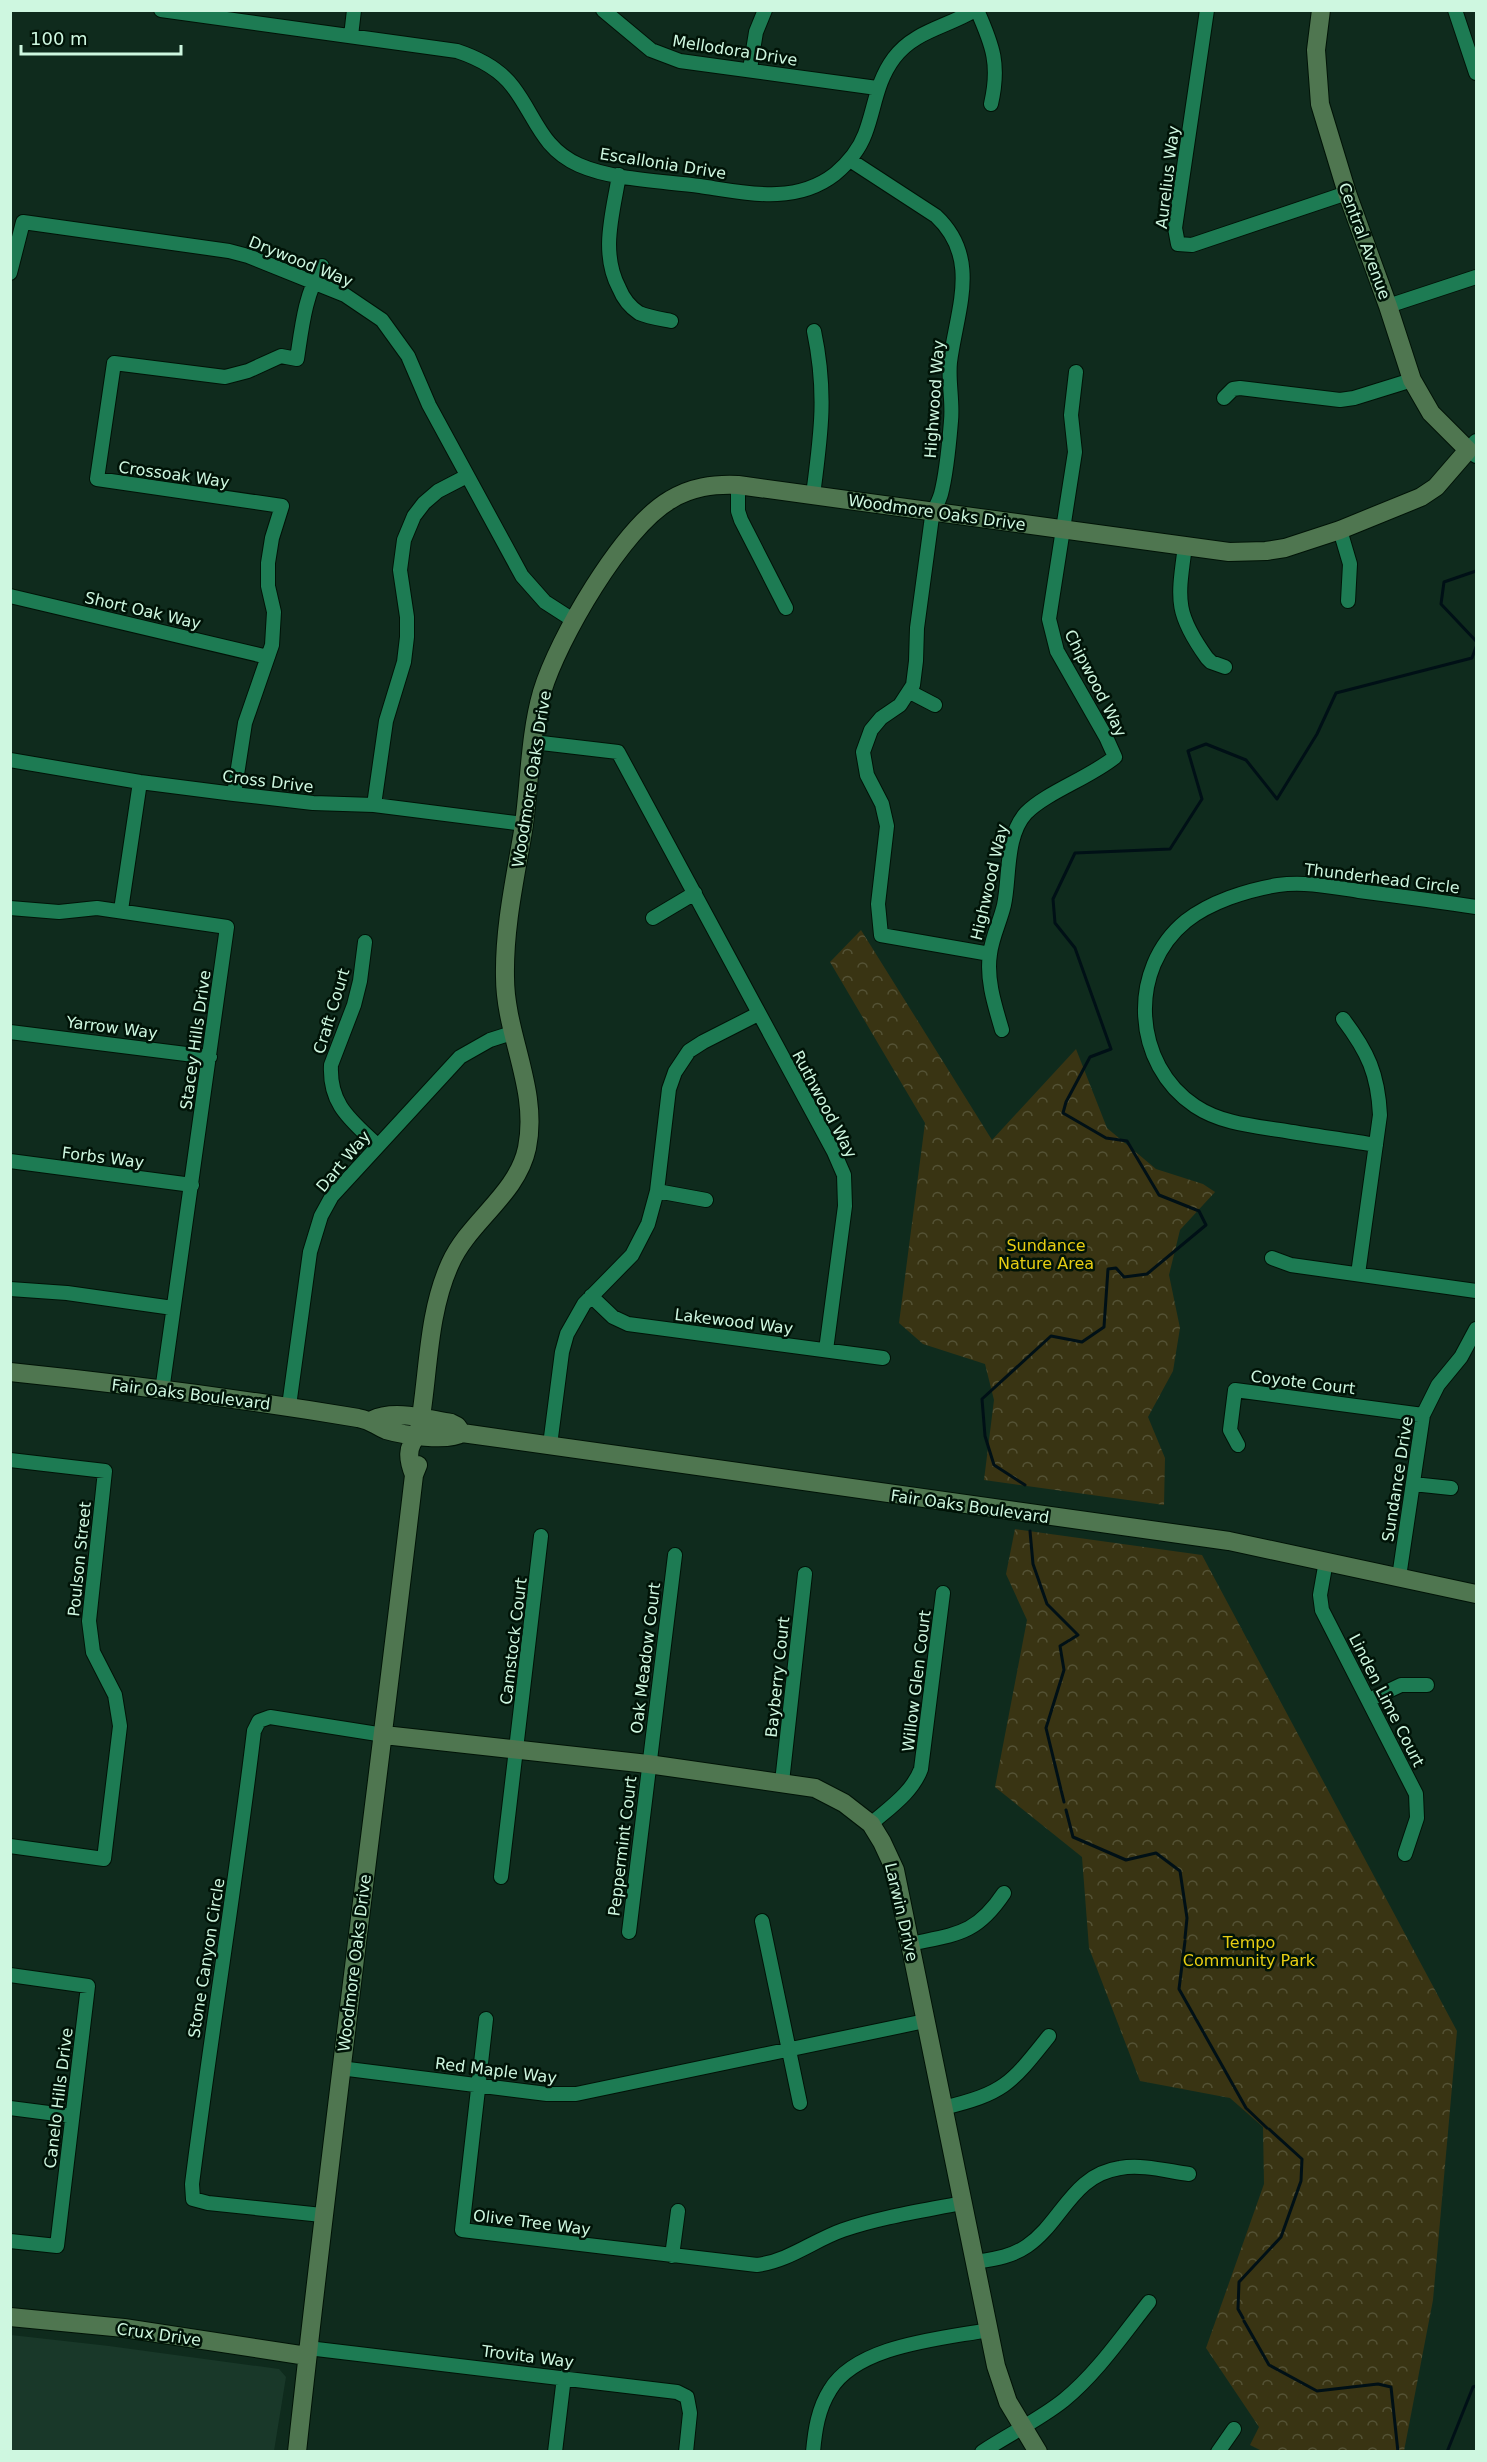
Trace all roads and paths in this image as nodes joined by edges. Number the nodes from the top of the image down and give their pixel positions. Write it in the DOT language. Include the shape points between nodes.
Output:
graph roads {
  1 [pos="162,10"];
  2 [pos="354,10"];
  3 [pos="603,10"];
  4 [pos="765,10"];
  5 [pos="976,10"];
  6 [pos="1207,10"];
  7 [pos="1321,10"];
  8 [pos="1455,10"];
  9 [pos="223,15"];
  10 [pos="351,36"];
  11 [pos="750,69"];
  12 [pos="1476,74"];
  13 [pos="877,88"];
  14 [pos="991,104"];
  15 [pos="850,160"];
  16 [pos="619,175"];
  17 [pos="1347,193"];
  18 [pos="322,266"];
  19 [pos="10,273"];
  20 [pos="1476,277"];
  21 [pos="312,283"];
  22 [pos="1388,306"];
  23 [pos="671,321"];
  24 [pos="814,331"];
  25 [pos="1076,372"];
  26 [pos="1412,380"];
  27 [pos="1224,398"];
  28 [pos="1474,449"];
  29 [pos="467,476"];
  30 [pos="738,485"];
  31 [pos="813,495"];
  32 [pos="932,512"];
  33 [pos="1061,530"];
  34 [pos="1340,530"];
  35 [pos="1185,546"];
  36 [pos="10,596"];
  37 [pos="1348,601"];
  38 [pos="786,608"];
  39 [pos="573,620"];
  40 [pos="268,657"];
  41 [pos="1225,668"];
  42 [pos="910,692"];
  43 [pos="935,705"];
  44 [pos="533,741"];
  45 [pos="10,760"];
  46 [pos="140,782"];
  47 [pos="234,794"];
  48 [pos="374,805"];
  49 [pos="1034,806"];
  50 [pos="524,824"];
  51 [pos="695,893"];
  52 [pos="1476,907"];
  53 [pos="10,908"];
  54 [pos="121,910"];
  55 [pos="653,918"];
  56 [pos="365,942"];
  57 [pos="990,954"];
  58 [pos="758,1014"];
  59 [pos="1343,1019"];
  60 [pos="1002,1030"];
  61 [pos="10,1032"];
  62 [pos="512,1033"];
  63 [pos="210,1057"];
  64 [pos="377,1145"];
  65 [pos="1376,1145"];
  66 [pos="10,1161"];
  67 [pos="192,1185"];
  68 [pos="657,1191"];
  69 [pos="706,1200"];
  70 [pos="1272,1258"];
  71 [pos="1358,1274"];
  72 [pos="10,1289"];
  73 [pos="1476,1291"];
  74 [pos="591,1296"];
  75 [pos="173,1308"];
  76 [pos="1476,1329"];
  77 [pos="826,1350"];
  78 [pos="883,1358"];
  79 [pos="10,1372"];
  80 [pos="162,1391"];
  81 [pos="289,1406"];
  82 [pos="1423,1415"];
  83 [pos="420,1427"];
  84 [pos="550,1445"];
  85 [pos="1238,1445"];
  86 [pos="10,1460"];
  87 [pos="1413,1484"];
  88 [pos="1451,1488"];
  89 [pos="542,1536"];
  90 [pos="675,1555"];
  91 [pos="1326,1561"];
  92 [pos="805,1575"];
  93 [pos="1399,1577"];
  94 [pos="943,1593"];
  95 [pos="1476,1594"];
  96 [pos="1428,1685"];
  97 [pos="1369,1701"];
  98 [pos="384,1735"];
  99 [pos="516,1749"];
  100 [pos="648,1764"];
  101 [pos="782,1782"];
  102 [pos="871,1824"];
  103 [pos="10,1846"];
  104 [pos="1405,1854"];
  105 [pos="501,1877"];
  106 [pos="1005,1893"];
  107 [pos="762,1921"];
  108 [pos="629,1932"];
  109 [pos="910,1944"];
  110 [pos="10,1976"];
  111 [pos="486,2019"];
  112 [pos="925,2021"];
  113 [pos="1049,2037"];
  114 [pos="788,2050"];
  115 [pos="340,2068"];
  116 [pos="478,2084"];
  117 [pos="800,2103"];
  118 [pos="10,2108"];
  119 [pos="943,2108"];
  120 [pos="72,2116"];
  121 [pos="1189,2174"];
  122 [pos="962,2204"];
  123 [pos="678,2211"];
  124 [pos="322,2215"];
  125 [pos="10,2241"];
  126 [pos="672,2256"];
  127 [pos="975,2262"];
  128 [pos="1149,2302"];
  129 [pos="10,2318"];
  130 [pos="988,2330"];
  131 [pos="308,2352"];
  132 [pos="564,2377"];
  133 [pos="1021,2427"];
  134 [pos="1234,2429"];
  135 [pos="297,2451"];
  136 [pos="555,2451"];
  137 [pos="686,2451"];
  138 [pos="813,2451"];
  139 [pos="982,2451"];
  140 [pos="1038,2451"];
  141 [pos="1218,2451"];
  1 -- 9 [label="street, Escallonia Drive"];
  2 -- 10 [label="street"];
  3 -- 11 [label="street, Mellodora Drive" via="639,42 658,53 680,61"];
  4 -- 11 [label="street" via="756,32"];
  5 -- 13 [label="street, Escallonia Drive" via="920,35 906,46 893,58"];
  5 -- 14 [label="street" via="995,55"];
  6 -- 17 [label="street, Aurelius Way" via="1175,228 1178,243 1192,245"];
  7 -- 17 [label="street, Central Avenue" via="1316,50 1320,104"];
  8 -- 12 [label="street"];
  9 -- 10 [label="street, Escallonia Drive"];
  10 -- 16 [label="street, Escallonia Drive" via="457,51 474,57 512,85 556,151 582,166"];
  11 -- 13 [label="street, Mellodora Drive"];
  13 -- 15 [label="street, Escallonia Drive" via="864,138"];
  15 -- 16 [label="street, Escallonia Drive" via="821,184 780,195"];
  15 -- 32 [label="street, Highwood Way" via="936,216 947,226 961,252 963,284 950,364 951,421 941,496"];
  16 -- 23 [label="street" via="608,249 613,277 633,308"];
  17 -- 22 [label="street, Central Avenue"];
  18 -- 21 [label="street, Crossoak Way"];
  19 -- 21 [label="street, Drywood Way" via="23,222 229,251"];
  20 -- 22 [label="street"];
  21 -- 29 [label="street, Drywood Way" via="345,295 382,320 408,356"];
  21 -- 40 [label="street, Crossoak Way" via="304,308 297,359 281,356 225,377 114,363 97,479 282,506 268,563 274,612"];
  22 -- 26 [label="street, Central Avenue"];
  24 -- 31 [label="street" via="823,421"];
  25 -- 33 [label="street" via="1071,415 1075,452"];
  26 -- 27 [label="street" via="1340,400 1240,388"];
  26 -- 28 [label="street, Central Avenue" via="1431,412"];
  28 -- 34 [label="street, Woodmore Oaks Drive" via="1421,497"];
  29 -- 39 [label="street, Drywood Way" via="522,576 544,602"];
  29 -- 48 [label="street" via="424,502 404,540 399,570 407,637 404,662 386,721"];
  30 -- 31 [label="street, Woodmore Oaks Drive"];
  30 -- 38 [label="street" via="741,520"];
  30 -- 39 [label="street, Woodmore Oaks Drive" via="705,486 664,504 634,532"];
  31 -- 32 [label="street, Woodmore Oaks Drive"];
  32 -- 33 [label="street, Woodmore Oaks Drive"];
  32 -- 42 [label="street, Highwood Way" via="917,628 915,678"];
  33 -- 35 [label="street, Woodmore Oaks Drive"];
  33 -- 49 [label="street, Chipwood Way" via="1049,609 1052,637 1115,757"];
  34 -- 35 [label="street, Woodmore Oaks Drive" via="1266,551 1228,552"];
  34 -- 37 [label="street" via="1350,564"];
  35 -- 41 [label="street" via="1179,592 1182,615 1207,658"];
  36 -- 40 [label="street, Short Oak Way"];
  39 -- 44 [label="street, Woodmore Oaks Drive" via="548,673"];
  40 -- 47 [label="street, Crossoak Way" via="243,732"];
  42 -- 43 [label="street"];
  42 -- 57 [label="street, Highwood Way" via="876,723 864,752 867,775 882,804 887,826 878,904 881,935"];
  44 -- 50 [label="street, Woodmore Oaks Drive"];
  44 -- 51 [label="street, Ruthwood Way" via="618,752"];
  45 -- 46 [label="street, Cross Drive"];
  46 -- 47 [label="street, Cross Drive"];
  46 -- 54 [label="street"];
  47 -- 48 [label="street, Cross Drive"];
  48 -- 50 [label="street, Cross Drive"];
  49 -- 57 [label="street, Highwood Way" via="1015,831 1005,902"];
  50 -- 62 [label="street, Woodmore Oaks Drive" via="505,952"];
  51 -- 55 [label="street"];
  51 -- 58 [label="street, Ruthwood Way"];
  52 -- 65 [label="street, Thunderhead Circle" via="1314,884 1276,885 1228,899 1196,914 1170,937 1151,970 1144,1002 1148,1041 1161,1071 1193,1105 1231,1122"];
  53 -- 54 [label="street" via="37,912"];
  54 -- 63 [label="street, Stacey Hills Drive" via="227,927"];
  56 -- 64 [label="street, Craft Court" via="358,989 331,1073 338,1103"];
  57 -- 60 [label="street" via="992,993"];
  58 -- 68 [label="street" via="703,1042 679,1064 669,1089"];
  58 -- 77 [label="street, Ruthwood Way" via="844,1175 845,1206"];
  59 -- 65 [label="street" via="1375,1072 1380,1115"];
  61 -- 63 [label="street, Yarrow Way"];
  62 -- 64 [label="street, Dart Way" via="460,1056"];
  62 -- 83 [label="street, Woodmore Oaks Drive" via="529,1099 527,1147 509,1187 469,1231 449,1265 433,1321"];
  63 -- 67 [label="street, Stacey Hills Drive"];
  64 -- 81 [label="street, Dart Way" via="332,1196 318,1225 310,1252"];
  65 -- 71 [label="street"];
  66 -- 67 [label="street, Forbs Way"];
  67 -- 75 [label="street, Stacey Hills Drive"];
  68 -- 69 [label="street"];
  68 -- 74 [label="street" via="642,1240"];
  70 -- 71 [label="street" via="1291,1265"];
  71 -- 73 [label="street"];
  72 -- 75 [label="street"];
  74 -- 77 [label="street, Lakewood Way" via="607,1312 628,1324"];
  74 -- 84 [label="street" via="575,1317 562,1352"];
  75 -- 80 [label="street, Stacey Hills Drive"];
  76 -- 82 [label="street, Sundance Drive"];
  77 -- 78 [label="street, Lakewood Way"];
  79 -- 80 [label="street, Fair Oaks Boulevard"];
  80 -- 81 [label="street, Fair Oaks Boulevard"];
  81 -- 83 [label="street, Fair Oaks Boulevard" via="372,1420 392,1415"];
  82 -- 85 [label="street, Coyote Court" via="1235,1390 1230,1430"];
  82 -- 87 [label="street, Sundance Drive"];
  83 -- 84 [label="street, Fair Oaks Boulevard" via="451,1423 462,1433"];
  83 -- 98 [label="street, Woodmore Oaks Drive" via="423,1444 414,1475"];
  84 -- 91 [label="street, Fair Oaks Boulevard" via="1229,1541"];
  86 -- 103 [label="street, Poulson Street" via="105,1471 89,1622 93,1652 115,1695 120,1726 104,1859"];
  87 -- 88 [label="street"];
  87 -- 93 [label="street, Sundance Drive"];
  89 -- 99 [label="street, Camstock Court"];
  90 -- 100 [label="street, Oak Meadow Court"];
  91 -- 93 [label="street, Fair Oaks Boulevard"];
  91 -- 97 [label="street, Linden Lime Court" via="1320,1595 1322,1610"];
  92 -- 101 [label="street, Bayberry Court"];
  93 -- 95 [label="street, Fair Oaks Boulevard"];
  94 -- 102 [label="street, Willow Glen Court" via="921,1769 906,1793"];
  96 -- 97 [label="street" via="1401,1685"];
  97 -- 104 [label="street, Linden Lime Court" via="1416,1794 1417,1818"];
  98 -- 99 [label="street, Larwin Drive"];
  98 -- 115 [label="street, Woodmore Oaks Drive"];
  98 -- 124 [label="street, Stone Canyon Circle" via="270,1718 259,1721 254,1731 207,2066 192,2184 194,2199"];
  99 -- 100 [label="street, Larwin Drive"];
  99 -- 105 [label="street, Camstock Court"];
  100 -- 101 [label="street, Larwin Drive"];
  100 -- 108 [label="street, Peppermint Court"];
  101 -- 102 [label="street, Larwin Drive" via="815,1788 844,1803"];
  102 -- 109 [label="street, Larwin Drive" via="895,1870"];
  106 -- 109 [label="street" via="991,1913 971,1929"];
  107 -- 114 [label="street"];
  109 -- 112 [label="street, Larwin Drive"];
  110 -- 120 [label="street, Canelo Hills Drive" via="88,1986"];
  111 -- 116 [label="street"];
  112 -- 114 [label="street, Red Maple Way"];
  112 -- 119 [label="street, Larwin Drive"];
  113 -- 119 [label="street" via="1014,2079 998,2091"];
  114 -- 116 [label="street, Red Maple Way" via="576,2094 546,2094"];
  114 -- 117 [label="street"];
  115 -- 116 [label="street, Red Maple Way"];
  115 -- 124 [label="street, Woodmore Oaks Drive"];
  116 -- 126 [label="street, Olive Tree Way" via="462,2230"];
  118 -- 120 [label="street"];
  119 -- 122 [label="street, Larwin Drive"];
  120 -- 125 [label="street, Canelo Hills Drive" via="57,2246"];
  121 -- 127 [label="street" via="1121,2167 1105,2172 1077,2189 1030,2244 1003,2258"];
  122 -- 126 [label="street, Olive Tree Way" via="859,2225 769,2264 744,2265"];
  122 -- 127 [label="street, Larwin Drive"];
  123 -- 126 [label="street"];
  124 -- 131 [label="street, Woodmore Oaks Drive"];
  127 -- 130 [label="street, Larwin Drive"];
  128 -- 133 [label="street" via="1091,2375 1063,2401"];
  129 -- 131 [label="street, Crux Drive"];
  130 -- 133 [label="street, Larwin Drive" via="1008,2402"];
  130 -- 138 [label="street" via="884,2351 855,2365 830,2389 822,2405"];
  131 -- 132 [label="street, Trovita Way"];
  131 -- 135 [label="street, Woodmore Oaks Drive"];
  132 -- 136 [label="street"];
  132 -- 137 [label="street, Trovita Way" via="677,2392 687,2397 690,2414"];
  133 -- 139 [label="street"];
  133 -- 140 [label="street, Larwin Drive"];
  134 -- 141 [label="street"];
}
